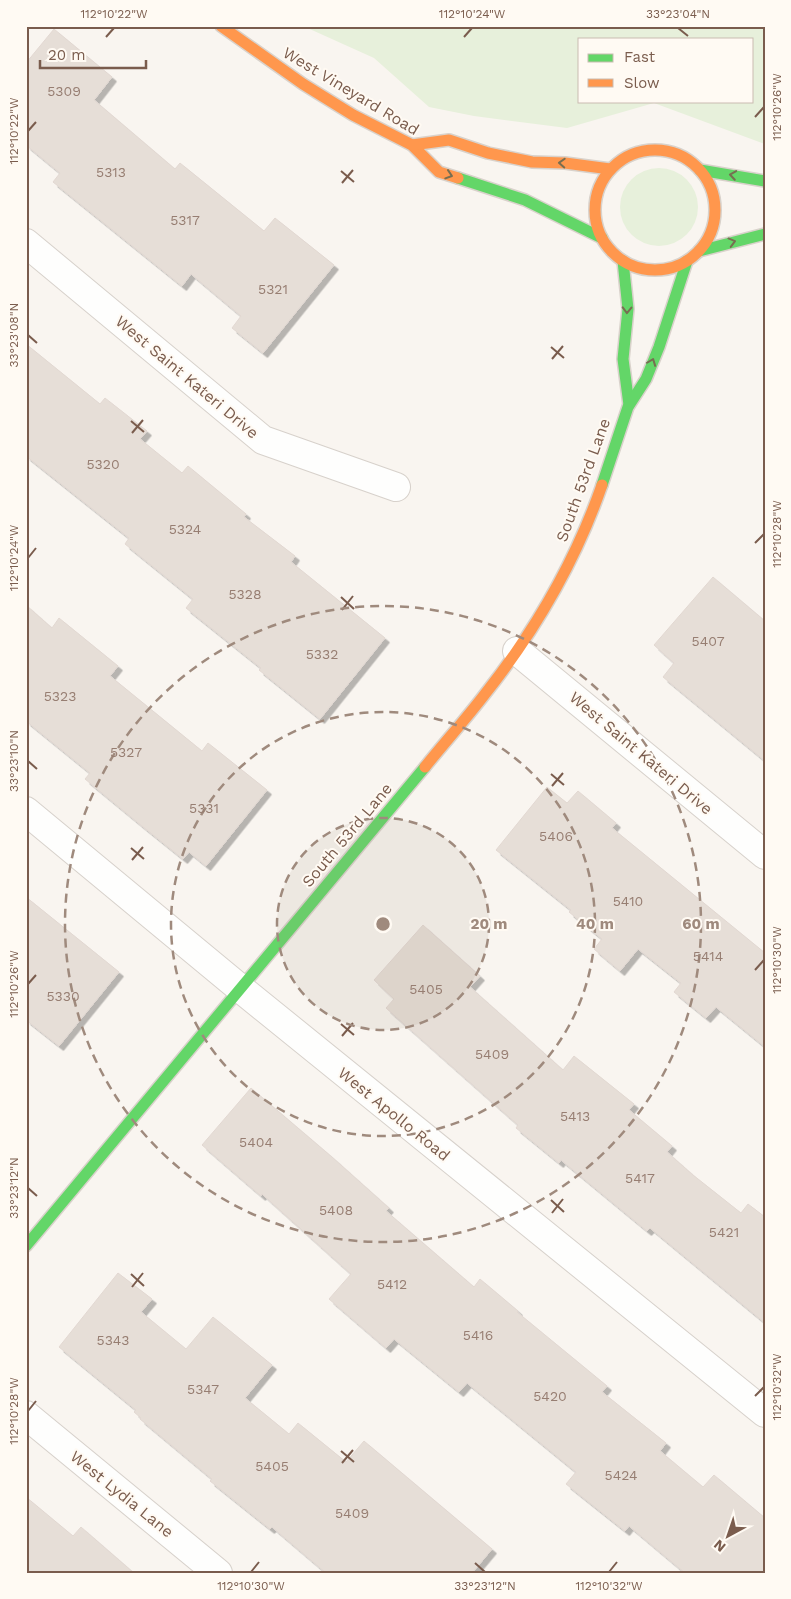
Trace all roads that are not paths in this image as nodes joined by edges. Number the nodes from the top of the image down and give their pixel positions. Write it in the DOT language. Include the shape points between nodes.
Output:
graph roads {
  1 [pos="222,26"];
  2 [pos="412,145"];
  3 [pos="610,169"];
  4 [pos="700,170"];
  5 [pos="765,181"];
  6 [pos="765,234"];
  7 [pos="602,238"];
  8 [pos="26,243"];
  9 [pos="698,251"];
  10 [pos="623,261"];
  11 [pos="687,261"];
  12 [pos="629,405"];
  13 [pos="396,487"];
  14 [pos="517,651"];
  15 [pos="26,811"];
  16 [pos="765,855"];
  17 [pos="241,989"];
  18 [pos="26,1246"];
  19 [pos="765,1413"];
  20 [pos="26,1415"];
  21 [pos="218,1573"];
  1 -- 2 [label="street, West Vineyard Road" via="303,84 353,115"];
  3 -- 2 [label="street, one-way" via="532,162 488,153 449,140"];
  2 -- 7 [label="street, West Vineyard Road, one-way" via="439,172 525,200"];
  3 -- 4 [label="street" via="639,151 656,149 687,159"];
  3 -- 7 [label="street" via="600,184 595,202"];
  5 -- 4 [label="street, one-way"];
  4 -- 9 [label="street" via="710,184 715,200 715,218 711,234"];
  9 -- 6 [label="street, one-way"];
  7 -- 10 [label="street"];
  8 -- 13 [label="street, West Saint Kateri Drive" via="263,440"];
  9 -- 11 [label="street"];
  10 -- 11 [label="street" via="639,268 656,270 672,268"];
  10 -- 12 [label="street, South 53rd Lane, one-way" via="628,309 622,359"];
  12 -- 11 [label="street, South 53rd Lane, one-way" via="647,378"];
  12 -- 14 [label="street, South 53rd Lane" via="582,536 561,579"];
  14 -- 16 [label="street, West Saint Kateri Drive"];
  14 -- 17 [label="street, South 53rd Lane" via="486,693"];
  15 -- 17 [label="street, West Apollo Road"];
  17 -- 18 [label="street, South 53rd Lane"];
  17 -- 19 [label="street, West Apollo Road"];
  20 -- 21 [label="street, West Lydia Lane"];
}
